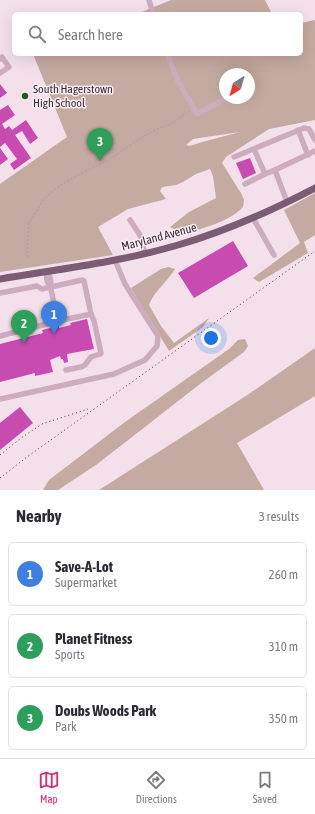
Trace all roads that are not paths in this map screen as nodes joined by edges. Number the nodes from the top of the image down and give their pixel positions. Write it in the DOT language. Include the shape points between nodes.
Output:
graph roads {
  1 [pos="150,0"];
  2 [pos="153,12"];
  3 [pos="168,56"];
  4 [pos="0,59"];
  5 [pos="0,73"];
  6 [pos="219,102"];
  7 [pos="298,130"];
  8 [pos="315,140"];
  9 [pos="254,149"];
  10 [pos="315,151"];
  11 [pos="308,155"];
  12 [pos="234,157"];
  13 [pos="275,170"];
  14 [pos="265,174"];
  15 [pos="245,184"];
  16 [pos="315,188"];
  17 [pos="287,202"];
  18 [pos="253,218"];
  19 [pos="130,220"];
  20 [pos="145,254"];
  21 [pos="274,256"];
  22 [pos="115,260"];
  23 [pos="47,272"];
  24 [pos="0,279"];
  25 [pos="50,286"];
  26 [pos="0,293"];
  27 [pos="91,314"];
  28 [pos="58,321"];
  29 [pos="0,336"];
  30 [pos="66,370"];
  31 [pos="0,399"];
  1 -- 2 [label="lane"];
  3 -- 6 [label="lane" via="177,80 197,114"];
  4 -- 5 [label="lane" via="2,57 9,67"];
  7 -- 8 [label="lane" via="310,129"];
  7 -- 9 [label="lane"];
  7 -- 11 [label="lane"];
  9 -- 12 [label="lane"];
  9 -- 14 [label="lane"];
  10 -- 11 [label="lane"];
  11 -- 13 [label="lane"];
  13 -- 14 [label="lane"];
  13 -- 17 [label="lane"];
  14 -- 15 [label="lane"];
  16 -- 17 [label="main road, Maryland Avenue"];
  17 -- 18 [label="main road, Maryland Avenue"];
  18 -- 20 [label="main road, Maryland Avenue"];
  18 -- 21 [label="lane"];
  19 -- 20 [label="lane" via="140,235"];
  20 -- 22 [label="main road, Maryland Avenue"];
  22 -- 23 [label="main road, Maryland Avenue"];
  22 -- 31 [label="lane" via="126,284 158,336 157,346 145,360 114,374"];
  23 -- 24 [label="main road, Maryland Avenue"];
  23 -- 25 [label="lane" via="50,276"];
  25 -- 26 [label="lane"];
  25 -- 27 [label="lane" via="84,281"];
  25 -- 28 [label="lane"];
  27 -- 28 [label="lane"];
  27 -- 30 [label="lane" via="101,353 91,357 81,367"];
  28 -- 29 [label="lane"];
}
